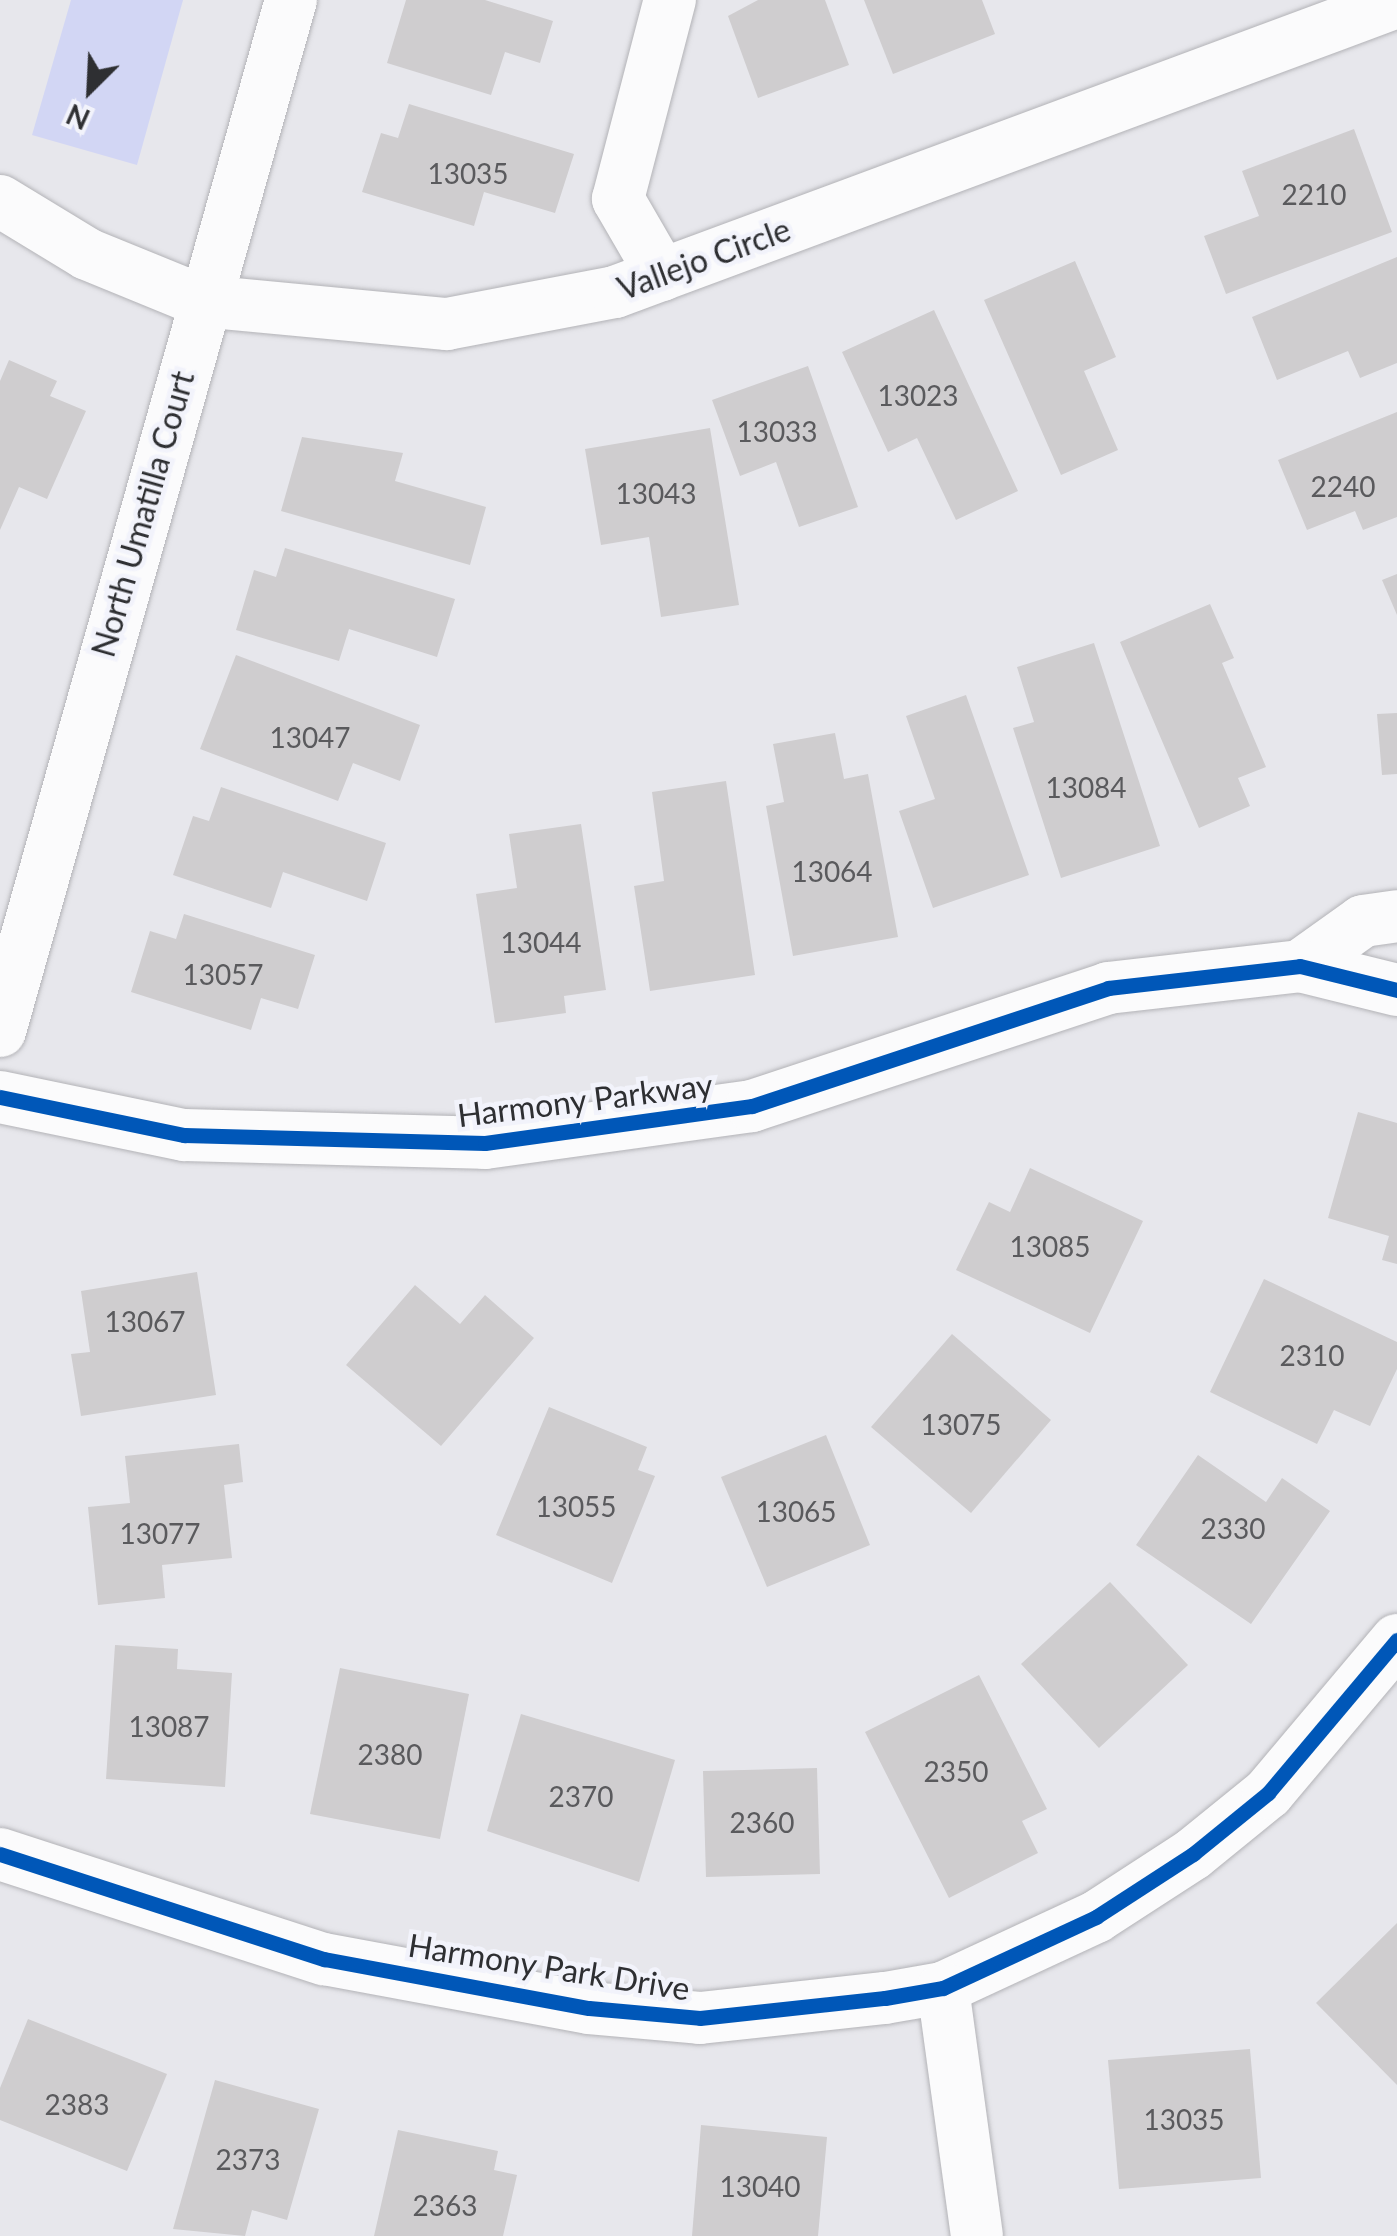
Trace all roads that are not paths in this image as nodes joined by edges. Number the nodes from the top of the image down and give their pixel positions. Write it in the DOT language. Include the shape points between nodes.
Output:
graph roads {
  1 [pos="292,0"];
  2 [pos="670,0"];
  3 [pos="1397,2"];
  4 [pos="0,200"];
  5 [pos="662,275"];
  6 [pos="202,301"];
  7 [pos="1397,916"];
  8 [pos="1300,966"];
  9 [pos="1397,990"];
  10 [pos="0,1030"];
  11 [pos="0,1097"];
  12 [pos="1397,1640"];
  13 [pos="0,1854"];
  14 [pos="943,1988"];
  15 [pos="976,2236"];
  1 -- 6 [label="street, North Umatilla Court"];
  2 -- 5 [label="street" via="618,198"];
  3 -- 5 [label="street, Vallejo Circle"];
  4 -- 6 [label="street, Vallejo Circle" via="86,254"];
  5 -- 6 [label="street, Vallejo Circle" via="566,306 448,324"];
  6 -- 10 [label="street, North Umatilla Court"];
  7 -- 8 [label="street, Harmony Parkway" via="1363,922"];
  8 -- 9 [label="street, Harmony Parkway"];
  8 -- 11 [label="street, Harmony Parkway" via="1108,988 689,1120 485,1143 184,1135"];
  12 -- 14 [label="street, Harmony Park Drive" via="1268,1793 1193,1854 1096,1917"];
  13 -- 14 [label="street, Harmony Park Drive" via="324,1959 589,2008 736,2017"];
  14 -- 15 [label="street"];
}
